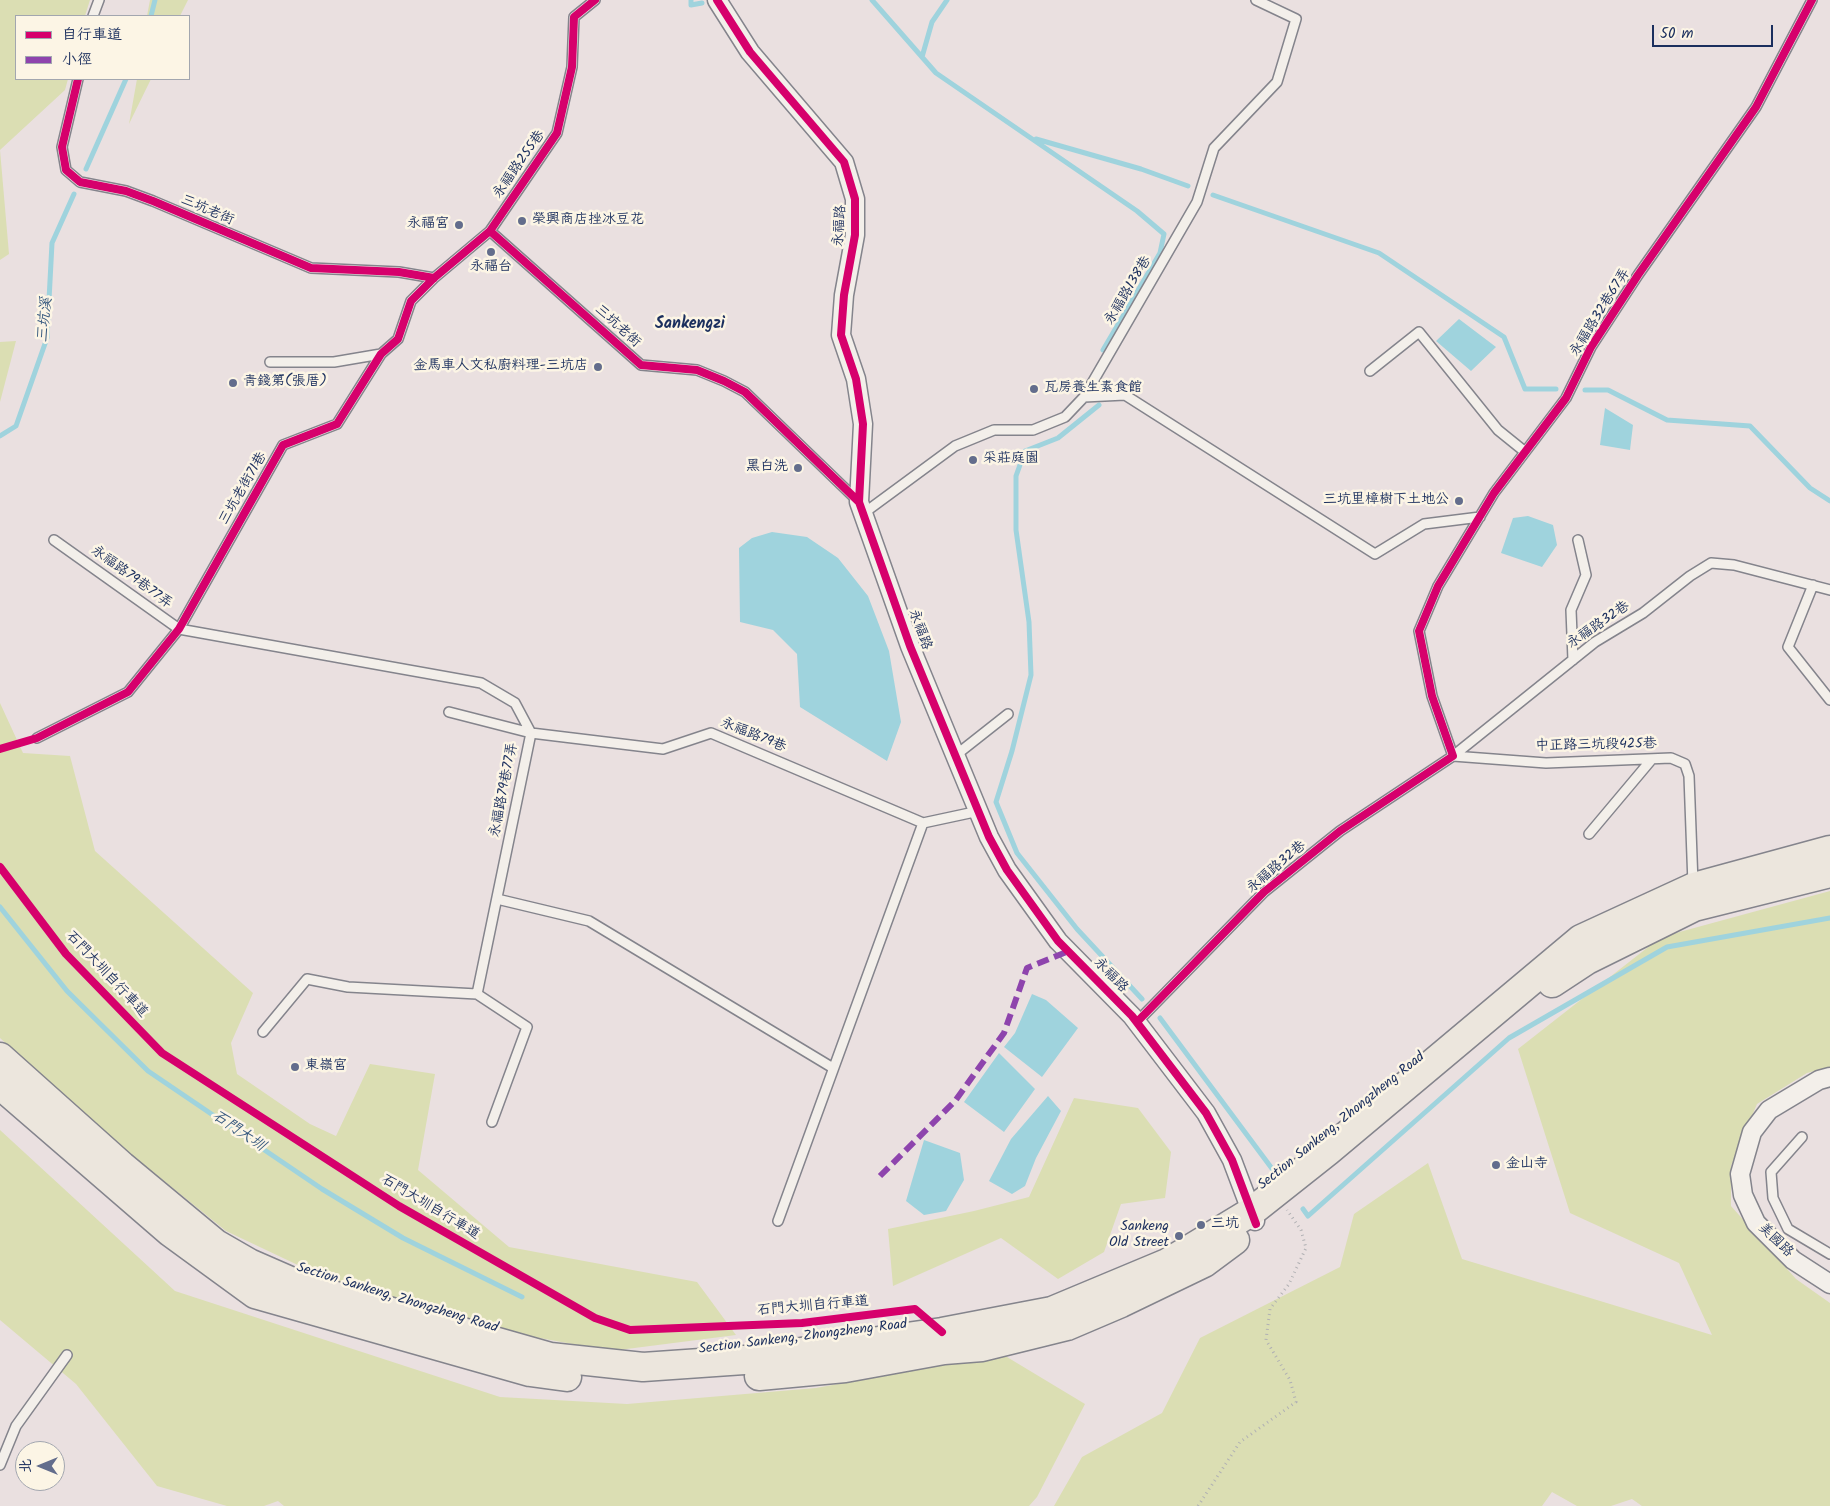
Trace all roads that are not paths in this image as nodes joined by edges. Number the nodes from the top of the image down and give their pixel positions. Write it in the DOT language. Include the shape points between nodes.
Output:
graph roads {
  1 [pos="99,0"];
  2 [pos="595,0"];
  3 [pos="717,0"];
  4 [pos="1256,0"];
  5 [pos="1812,0"];
  6 [pos="94,15"];
  7 [pos="78,80"];
  8 [pos="490,231"];
  9 [pos="434,278"];
  10 [pos="381,354"];
  11 [pos="270,362"];
  12 [pos="1370,371"];
  13 [pos="1084,397"];
  14 [pos="1524,451"];
  15 [pos="862,507"];
  16 [pos="1480,517"];
  17 [pos="54,540"];
  18 [pos="1578,540"];
  19 [pos="1812,585"];
  20 [pos="1830,590"];
  21 [pos="179,629"];
  22 [pos="1573,660"];
  23 [pos="1830,700"];
  24 [pos="449,712"];
  25 [pos="1008,714"];
  26 [pos="530,733"];
  27 [pos="37,738"];
  28 [pos="956,755"];
  29 [pos="1453,756"];
  30 [pos="1652,759"];
  31 [pos="979,811"];
  32 [pos="923,823"];
  33 [pos="1589,834"];
  34 [pos="1830,850"];
  35 [pos="1830,872"];
  36 [pos="1694,897"];
  37 [pos="497,899"];
  38 [pos="478,994"];
  39 [pos="1137,1022"];
  40 [pos="263,1032"];
  41 [pos="0,1057"];
  42 [pos="833,1068"];
  43 [pos="1830,1077"];
  44 [pos="0,1085"];
  45 [pos="492,1122"];
  46 [pos="1802,1137"];
  47 [pos="1254,1218"];
  48 [pos="778,1221"];
  49 [pos="1830,1254"];
  50 [pos="1830,1284"];
  51 [pos="68,1355"];
  52 [pos="0,1466"];
  1 -- 6 [label="lane"];
  2 -- 8 [label="lane, 永福路255巷" via="574,17 572,67 557,133"];
  3 -- 15 [label="street, 永福路" via="750,52 844,162 856,200 855,235 844,294 841,335 856,379 863,424"];
  4 -- 13 [label="lane, 永福路138巷" via="1296,19 1277,82 1214,148 1197,202"];
  5 -- 14 [label="lane, 永福路32巷67弄" via="1756,107 1591,347 1566,398"];
  7 -- 9 [label="lane, 三坑老街" via="62,147 66,170 80,182 126,191 311,268 399,272"];
  8 -- 9 [label="lane, 三坑老街71巷"];
  8 -- 15 [label="lane, 三坑老街" via="641,365 697,370 745,392"];
  9 -- 10 [label="lane, 三坑老街71巷" via="411,301 398,339"];
  10 -- 11 [label="lane" via="334,362"];
  10 -- 21 [label="lane, 三坑老街71巷" via="337,424 283,445"];
  12 -- 14 [label="lane" via="1419,332 1498,430"];
  13 -- 15 [label="lane, 永福路138巷" via="1065,417 1033,430 994,430 955,446"];
  13 -- 16 [label="lane" via="1125,395 1375,554 1424,524"];
  14 -- 16 [label="lane, 永福路32巷67弄"];
  15 -- 28 [label="street, 永福路" via="910,646"];
  16 -- 29 [label="lane, 永福路32巷67弄" via="1438,586 1419,631 1432,696"];
  17 -- 21 [label="lane, 永福路79巷77弄"];
  18 -- 22 [label="lane" via="1586,575 1571,610"];
  19 -- 20 [label="lane, 永福路32巷"];
  19 -- 22 [label="lane, 永福路32巷" via="1734,565 1711,563"];
  19 -- 23 [label="lane" via="1788,647"];
  21 -- 26 [label="lane, 永福路79巷77弄" via="481,683 515,703"];
  21 -- 27 [label="lane, 三坑老街71巷" via="128,692"];
  22 -- 29 [label="lane, 永福路32巷"];
  24 -- 26 [label="lane, 永福路79巷"];
  25 -- 28 [label="lane"];
  26 -- 32 [label="lane, 永福路79巷" via="663,749 712,733"];
  26 -- 37 [label="lane, 永福路79巷77弄"];
  28 -- 31 [label="street, 永福路"];
  29 -- 30 [label="lane, 中正路三坑段425巷" via="1546,763"];
  29 -- 39 [label="lane, 永福路32巷" via="1340,831 1264,892"];
  30 -- 33 [label="lane"];
  30 -- 36 [label="lane, 中正路三坑段425巷" via="1671,758 1685,764 1689,776"];
  31 -- 32 [label="lane"];
  31 -- 39 [label="street, 永福路" via="1006,870 1058,941"];
  32 -- 42 [label="lane"];
  34 -- 36 [label="main road, Section Sankeng, Zhongzheng Road"];
  35 -- 36 [label="main road, Section Sankeng, Zhongzheng Road"];
  36 -- 47 [label="main road, Section Sankeng, Zhongzheng Road" via="1541,990 1309,1187 1283,1205"];
  36 -- 47 [label="main road, Section Sankeng, Zhongzheng Road" via="1581,939 1328,1151"];
  37 -- 38 [label="lane, 永福路79巷77弄"];
  37 -- 42 [label="lane" via="589,921"];
  38 -- 40 [label="lane" via="348,987 307,979"];
  38 -- 45 [label="lane" via="527,1027"];
  39 -- 47 [label="street, 永福路" via="1206,1113 1232,1160"];
  41 -- 47 [label="main road, Section Sankeng, Zhongzheng Road" via="122,1166 216,1244 249,1263 304,1287 550,1357 583,1362 643,1367 726,1362 942,1332 1052,1311 1167,1263"];
  42 -- 48 [label="lane"];
  43 -- 50 [label="street, 美國路" via="1819,1080 1769,1110 1752,1132 1740,1174 1743,1195 1756,1223 1793,1260"];
  44 -- 47 [label="main road, Section Sankeng, Zhongzheng Road" via="170,1232 255,1294 530,1372 606,1383 706,1380 845,1368 944,1350 982,1347 1066,1326 1204,1263"];
  46 -- 49 [label="lane" via="1771,1172 1773,1198 1788,1228"];
  51 -- 52 [label="lane" via="16,1426"];
}
